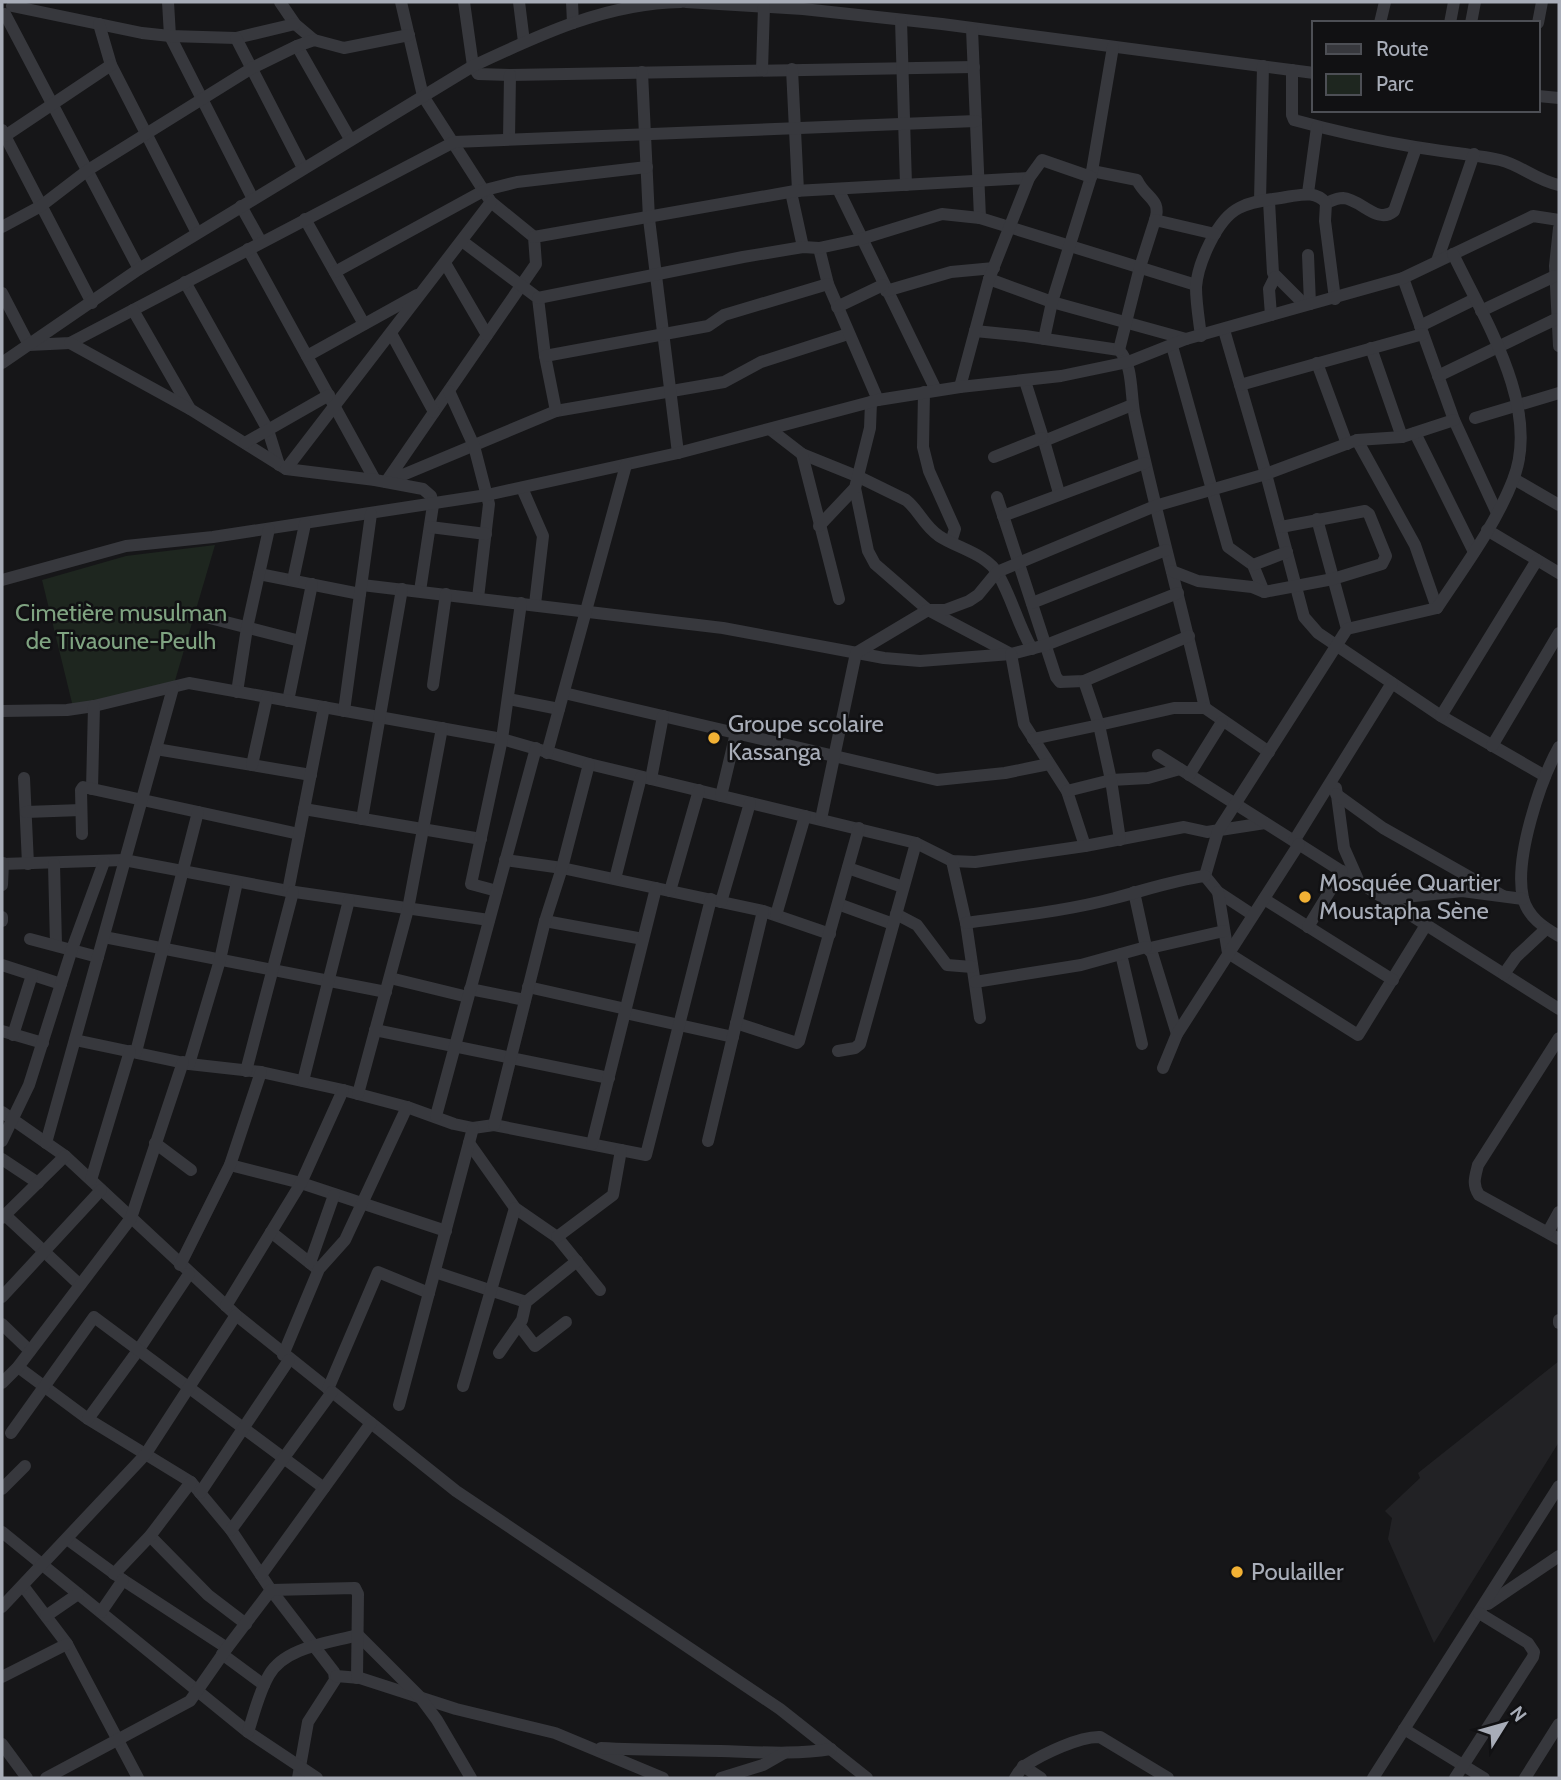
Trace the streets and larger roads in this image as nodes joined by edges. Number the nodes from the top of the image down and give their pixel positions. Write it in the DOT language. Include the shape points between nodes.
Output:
graph roads {
  1 [pos="168,2"];
  2 [pos="280,2"];
  3 [pos="401,2"];
  4 [pos="464,2"];
  5 [pos="519,2"];
  6 [pos="572,2"];
  7 [pos="684,2"];
  8 [pos="1385,2"];
  9 [pos="1454,2"];
  10 [pos="1475,2"];
  11 [pos="1542,2"];
  12 [pos="764,6"];
  13 [pos="8,11"];
  14 [pos="901,20"];
  15 [pos="1380,21"];
  16 [pos="1450,21"];
  17 [pos="1471,21"];
  18 [pos="1538,21"];
  19 [pos="573,23"];
  20 [pos="99,24"];
  21 [pos="295,24"];
  22 [pos="972,29"];
  23 [pos="409,35"];
  24 [pos="170,36"];
  25 [pos="236,38"];
  26 [pos="314,40"];
  27 [pos="524,42"];
  28 [pos="297,46"];
  29 [pos="1113,47"];
  30 [pos="111,65"];
  31 [pos="473,66"];
  32 [pos="1262,66"];
  33 [pos="974,67"];
  34 [pos="252,68"];
  35 [pos="901,68"];
  36 [pos="792,69"];
  37 [pos="762,70"];
  38 [pos="1292,70"];
  39 [pos="642,72"];
  40 [pos="1312,73"];
  41 [pos="509,75"];
  42 [pos="423,96"];
  43 [pos="1540,96"];
  44 [pos="1559,97"];
  45 [pos="200,99"];
  46 [pos="52,102"];
  47 [pos="976,121"];
  48 [pos="904,125"];
  49 [pos="1317,127"];
  50 [pos="795,130"];
  51 [pos="4,133"];
  52 [pos="146,133"];
  53 [pos="645,134"];
  54 [pos="350,139"];
  55 [pos="509,139"];
  56 [pos="454,142"];
  57 [pos="1416,148"];
  58 [pos="1474,155"];
  59 [pos="647,167"];
  60 [pos="303,168"];
  61 [pos="88,170"];
  62 [pos="1092,174"];
  63 [pos="1029,178"];
  64 [pos="978,181"];
  65 [pos="906,185"];
  66 [pos="1559,186"];
  67 [pos="838,189"];
  68 [pos="485,190"];
  69 [pos="795,191"];
  70 [pos="1308,193"];
  71 [pos="253,199"];
  72 [pos="1265,201"];
  73 [pos="491,202"];
  74 [pos="1326,203"];
  75 [pos="41,206"];
  76 [pos="241,206"];
  77 [pos="980,218"];
  78 [pos="305,219"];
  79 [pos="649,219"];
  80 [pos="1155,220"];
  81 [pos="1559,220"];
  82 [pos="2,227"];
  83 [pos="1010,227"];
  84 [pos="1559,228"];
  85 [pos="197,233"];
  86 [pos="1214,234"];
  87 [pos="534,237"];
  88 [pos="861,239"];
  89 [pos="462,241"];
  90 [pos="261,242"];
  91 [pos="1069,246"];
  92 [pos="803,247"];
  93 [pos="819,248"];
  94 [pos="248,249"];
  95 [pos="1453,254"];
  96 [pos="1308,255"];
  97 [pos="1558,256"];
  98 [pos="1437,261"];
  99 [pos="445,263"];
  100 [pos="1140,267"];
  101 [pos="139,269"];
  102 [pos="335,272"];
  103 [pos="992,274"];
  104 [pos="655,276"];
  105 [pos="1555,276"];
  106 [pos="1275,277"];
  107 [pos="1403,278"];
  108 [pos="185,282"];
  109 [pos="828,284"];
  110 [pos="521,285"];
  111 [pos="1196,285"];
  112 [pos="885,288"];
  113 [pos="423,291"];
  114 [pos="2,293"];
  115 [pos="538,298"];
  116 [pos="1335,299"];
  117 [pos="1475,299"];
  118 [pos="1052,302"];
  119 [pos="92,303"];
  120 [pos="1307,304"];
  121 [pos="837,307"];
  122 [pos="133,310"];
  123 [pos="1481,311"];
  124 [pos="1271,315"];
  125 [pos="1556,319"];
  126 [pos="1126,322"];
  127 [pos="364,324"];
  128 [pos="1224,330"];
  129 [pos="1422,330"];
  130 [pos="975,331"];
  131 [pos="391,333"];
  132 [pos="848,334"];
  133 [pos="487,335"];
  134 [pos="662,335"];
  135 [pos="1200,336"];
  136 [pos="1044,339"];
  137 [pos="1186,339"];
  138 [pos="70,343"];
  139 [pos="29,345"];
  140 [pos="1172,346"];
  141 [pos="1559,346"];
  142 [pos="1498,347"];
  143 [pos="1371,348"];
  144 [pos="1119,350"];
  145 [pos="307,356"];
  146 [pos="545,356"];
  147 [pos="1128,362"];
  148 [pos="2,363"];
  149 [pos="1317,363"];
  150 [pos="1438,376"];
  151 [pos="1025,381"];
  152 [pos="1240,385"];
  153 [pos="960,387"];
  154 [pos="449,391"];
  155 [pos="669,391"];
  156 [pos="930,391"];
  157 [pos="1559,393"];
  158 [pos="332,400"];
  159 [pos="874,401"];
  160 [pos="1132,405"];
  161 [pos="1518,405"];
  162 [pos="190,409"];
  163 [pos="556,411"];
  164 [pos="434,412"];
  165 [pos="1475,418"];
  166 [pos="1454,420"];
  167 [pos="268,430"];
  168 [pos="771,430"];
  169 [pos="1408,435"];
  170 [pos="1043,439"];
  171 [pos="1352,442"];
  172 [pos="245,443"];
  173 [pos="474,446"];
  174 [pos="678,453"];
  175 [pos="802,454"];
  176 [pos="994,457"];
  177 [pos="1145,463"];
  178 [pos="626,465"];
  179 [pos="283,467"];
  180 [pos="1266,474"];
  181 [pos="1514,479"];
  182 [pos="381,481"];
  183 [pos="857,482"];
  184 [pos="522,488"];
  185 [pos="1211,490"];
  186 [pos="1059,493"];
  187 [pos="486,495"];
  188 [pos="998,498"];
  189 [pos="433,505"];
  190 [pos="1559,505"];
  191 [pos="1155,506"];
  192 [pos="1497,513"];
  193 [pos="371,514"];
  194 [pos="1003,516"];
  195 [pos="1317,519"];
  196 [pos="305,524"];
  197 [pos="819,526"];
  198 [pos="430,527"];
  199 [pos="1281,527"];
  200 [pos="269,529"];
  201 [pos="1487,530"];
  202 [pos="486,534"];
  203 [pos="951,542"];
  204 [pos="1166,550"];
  205 [pos="1287,552"];
  206 [pos="1474,552"];
  207 [pos="1537,560"];
  208 [pos="1018,562"];
  209 [pos="1253,565"];
  210 [pos="1172,571"];
  211 [pos="997,572"];
  212 [pos="1559,573"];
  213 [pos="259,574"];
  214 [pos="1333,579"];
  215 [pos="2,580"];
  216 [pos="293,580"];
  217 [pos="312,584"];
  218 [pos="1296,586"];
  219 [pos="361,589"];
  220 [pos="402,589"];
  221 [pos="421,591"];
  222 [pos="1264,592"];
  223 [pos="1178,593"];
  224 [pos="446,594"];
  225 [pos="478,598"];
  226 [pos="839,599"];
  227 [pos="521,603"];
  228 [pos="1032,603"];
  229 [pos="535,604"];
  230 [pos="1437,608"];
  231 [pos="586,610"];
  232 [pos="928,610"];
  233 [pos="202,617"];
  234 [pos="247,628"];
  235 [pos="1347,629"];
  236 [pos="1559,633"];
  237 [pos="1189,636"];
  238 [pos="300,641"];
  239 [pos="1046,645"];
  240 [pos="1337,645"];
  241 [pos="1032,649"];
  242 [pos="856,653"];
  243 [pos="1011,654"];
  244 [pos="1084,681"];
  245 [pos="1392,683"];
  246 [pos="433,685"];
  247 [pos="173,688"];
  248 [pos="237,692"];
  249 [pos="564,694"];
  250 [pos="267,697"];
  251 [pos="508,699"];
  252 [pos="288,701"];
  253 [pos="94,706"];
  254 [pos="324,707"];
  255 [pos="1205,708"];
  256 [pos="559,709"];
  257 [pos="2,711"];
  258 [pos="344,711"];
  259 [pos="663,716"];
  260 [pos="1441,716"];
  261 [pos="380,717"];
  262 [pos="1222,722"];
  263 [pos="1099,725"];
  264 [pos="442,728"];
  265 [pos="736,733"];
  266 [pos="502,739"];
  267 [pos="1033,739"];
  268 [pos="1492,746"];
  269 [pos="1559,747"];
  270 [pos="156,749"];
  271 [pos="541,750"];
  272 [pos="1269,752"];
  273 [pos="1158,755"];
  274 [pos="834,756"];
  275 [pos="589,764"];
  276 [pos="1049,764"];
  277 [pos="252,765"];
  278 [pos="1184,772"];
  279 [pos="1335,774"];
  280 [pos="310,775"];
  281 [pos="1545,776"];
  282 [pos="24,778"];
  283 [pos="646,778"];
  284 [pos="1111,780"];
  285 [pos="92,789"];
  286 [pos="699,790"];
  287 [pos="1067,792"];
  288 [pos="1336,793"];
  289 [pos="721,796"];
  290 [pos="142,800"];
  291 [pos="750,803"];
  292 [pos="1236,804"];
  293 [pos="304,809"];
  294 [pos="81,810"];
  295 [pos="26,812"];
  296 [pos="198,812"];
  297 [pos="805,816"];
  298 [pos="362,819"];
  299 [pos="821,820"];
  300 [pos="1265,823"];
  301 [pos="859,828"];
  302 [pos="423,830"];
  303 [pos="1218,831"];
  304 [pos="82,834"];
  305 [pos="299,834"];
  306 [pos="481,839"];
  307 [pos="1120,840"];
  308 [pos="916,843"];
  309 [pos="1296,843"];
  310 [pos="1085,846"];
  311 [pos="124,860"];
  312 [pos="505,860"];
  313 [pos="952,861"];
  314 [pos="104,862"];
  315 [pos="2,863"];
  316 [pos="28,863"];
  317 [pos="54,864"];
  318 [pos="562,868"];
  319 [pos="848,868"];
  320 [pos="181,871"];
  321 [pos="1342,871"];
  322 [pos="1205,876"];
  323 [pos="615,879"];
  324 [pos="237,882"];
  325 [pos="1359,882"];
  326 [pos="2,885"];
  327 [pos="903,887"];
  328 [pos="656,888"];
  329 [pos="497,891"];
  330 [pos="670,891"];
  331 [pos="290,892"];
  332 [pos="1134,892"];
  333 [pos="1218,892"];
  334 [pos="1503,896"];
  335 [pos="1264,899"];
  336 [pos="1523,899"];
  337 [pos="349,900"];
  338 [pos="1387,900"];
  339 [pos="716,901"];
  340 [pos="838,904"];
  341 [pos="408,909"];
  342 [pos="770,913"];
  343 [pos="1253,915"];
  344 [pos="894,919"];
  345 [pos="489,920"];
  346 [pos="545,920"];
  347 [pos="966,923"];
  348 [pos="1426,925"];
  349 [pos="1308,927"];
  350 [pos="1546,929"];
  351 [pos="1224,931"];
  352 [pos="830,934"];
  353 [pos="1559,936"];
  354 [pos="104,937"];
  355 [pos="30,939"];
  356 [pos="643,939"];
  357 [pos="56,945"];
  358 [pos="1148,948"];
  359 [pos="72,949"];
  360 [pos="162,949"];
  361 [pos="1228,953"];
  362 [pos="1121,954"];
  363 [pos="98,957"];
  364 [pos="220,960"];
  365 [pos="2,965"];
  366 [pos="972,967"];
  367 [pos="273,970"];
  368 [pos="1504,974"];
  369 [pos="32,975"];
  370 [pos="390,978"];
  371 [pos="1393,980"];
  372 [pos="329,981"];
  373 [pos="975,982"];
  374 [pos="61,984"];
  375 [pos="386,992"];
  376 [pos="469,993"];
  377 [pos="527,993"];
  378 [pos="1559,1009"];
  379 [pos="625,1011"];
  380 [pos="980,1018"];
  381 [pos="736,1023"];
  382 [pos="679,1025"];
  383 [pos="375,1030"];
  384 [pos="8,1033"];
  385 [pos="1177,1034"];
  386 [pos="733,1037"];
  387 [pos="1559,1038"];
  388 [pos="75,1040"];
  389 [pos="43,1043"];
  390 [pos="1142,1044"];
  391 [pos="455,1046"];
  392 [pos="838,1051"];
  393 [pos="133,1052"];
  394 [pos="511,1058"];
  395 [pos="186,1063"];
  396 [pos="1163,1068"];
  397 [pos="246,1071"];
  398 [pos="261,1072"];
  399 [pos="609,1077"];
  400 [pos="303,1081"];
  401 [pos="343,1090"];
  402 [pos="358,1094"];
  403 [pos="407,1107"];
  404 [pos="2,1112"];
  405 [pos="436,1116"];
  406 [pos="14,1120"];
  407 [pos="494,1125"];
  408 [pos="474,1128"];
  409 [pos="2,1141"];
  410 [pos="708,1141"];
  411 [pos="46,1143"];
  412 [pos="155,1143"];
  413 [pos="470,1143"];
  414 [pos="592,1144"];
  415 [pos="621,1150"];
  416 [pos="65,1156"];
  417 [pos="2,1159"];
  418 [pos="230,1165"];
  419 [pos="191,1170"];
  420 [pos="91,1180"];
  421 [pos="38,1183"];
  422 [pos="301,1183"];
  423 [pos="101,1190"];
  424 [pos="334,1195"];
  425 [pos="362,1203"];
  426 [pos="515,1208"];
  427 [pos="1559,1212"];
  428 [pos="3,1217"];
  429 [pos="131,1218"];
  430 [pos="446,1231"];
  431 [pos="271,1232"];
  432 [pos="1553,1236"];
  433 [pos="558,1237"];
  434 [pos="44,1252"];
  435 [pos="577,1261"];
  436 [pos="314,1266"];
  437 [pos="185,1269"];
  438 [pos="435,1272"];
  439 [pos="80,1285"];
  440 [pos="491,1290"];
  441 [pos="600,1290"];
  442 [pos="429,1293"];
  443 [pos="2,1297"];
  444 [pos="526,1302"];
  445 [pos="231,1311"];
  446 [pos="566,1322"];
  447 [pos="2,1324"];
  448 [pos="519,1325"];
  449 [pos="139,1349"];
  450 [pos="30,1351"];
  451 [pos="499,1353"];
  452 [pos="286,1357"];
  453 [pos="18,1367"];
  454 [pos="2,1383"];
  455 [pos="463,1386"];
  456 [pos="45,1387"];
  457 [pos="189,1387"];
  458 [pos="330,1391"];
  459 [pos="399,1405"];
  460 [pos="88,1419"];
  461 [pos="371,1423"];
  462 [pos="244,1428"];
  463 [pos="11,1433"];
  464 [pos="145,1455"];
  465 [pos="284,1458"];
  466 [pos="25,1466"];
  467 [pos="191,1482"];
  468 [pos="1559,1486"];
  469 [pos="324,1488"];
  470 [pos="2,1489"];
  471 [pos="200,1493"];
  472 [pos="230,1530"];
  473 [pos="2,1532"];
  474 [pos="150,1536"];
  475 [pos="67,1539"];
  476 [pos="1559,1556"];
  477 [pos="43,1565"];
  478 [pos="261,1575"];
  479 [pos="118,1577"];
  480 [pos="23,1586"];
  481 [pos="271,1590"];
  482 [pos="78,1594"];
  483 [pos="2,1607"];
  484 [pos="1482,1610"];
  485 [pos="101,1612"];
  486 [pos="46,1616"];
  487 [pos="246,1624"];
  488 [pos="358,1634"];
  489 [pos="67,1644"];
  490 [pos="314,1647"];
  491 [pos="225,1651"];
  492 [pos="336,1676"];
  493 [pos="2,1677"];
  494 [pos="356,1678"];
  495 [pos="264,1685"];
  496 [pos="198,1693"];
  497 [pos="420,1697"];
  498 [pos="1559,1724"];
  499 [pos="1404,1729"];
  500 [pos="248,1732"];
  501 [pos="116,1739"];
  502 [pos="2,1744"];
  503 [pos="592,1747"];
  504 [pos="831,1749"];
  505 [pos="784,1753"];
  506 [pos="1464,1765"];
  507 [pos="1023,1766"];
  508 [pos="299,1773"];
  509 [pos="27,1778"];
  510 [pos="46,1778"];
  511 [pos="138,1778"];
  512 [pos="317,1778"];
  513 [pos="471,1778"];
  514 [pos="663,1778"];
  515 [pos="721,1778"];
  516 [pos="867,1778"];
  517 [pos="1015,1778"];
  518 [pos="1041,1778"];
  519 [pos="1168,1778"];
  520 [pos="1373,1778"];
  521 [pos="1455,1778"];
  522 [pos="1483,1778"];
  523 [pos="1525,1778"];
  1 -- 24 [label="street"];
  2 -- 21 [label="street"];
  3 -- 23 [label="street"];
  4 -- 31 [label="street"];
  5 -- 27 [label="street"];
  6 -- 19 [label="street"];
  7 -- 12 [label="street"];
  7 -- 19 [label="street" via="628,6"];
  8 -- 15 [label="street"];
  9 -- 16 [label="street"];
  10 -- 17 [label="street"];
  11 -- 18 [label="street"];
  12 -- 14 [label="street"];
  12 -- 37 [label="street"];
  13 -- 20 [label="street"];
  13 -- 46 [label="street"];
  14 -- 22 [label="street"];
  14 -- 35 [label="street"];
  19 -- 27 [label="street"];
  20 -- 24 [label="street"];
  20 -- 30 [label="street"];
  21 -- 25 [label="street"];
  21 -- 26 [label="street"];
  22 -- 29 [label="street"];
  22 -- 33 [label="street"];
  23 -- 26 [label="street" via="344,48"];
  23 -- 42 [label="street"];
  24 -- 25 [label="street"];
  24 -- 45 [label="street"];
  25 -- 34 [label="street"];
  26 -- 28 [label="street"];
  27 -- 31 [label="street"];
  28 -- 34 [label="street"];
  28 -- 54 [label="street"];
  29 -- 32 [label="street"];
  29 -- 62 [label="street"];
  30 -- 46 [label="street"];
  30 -- 52 [label="street"];
  31 -- 41 [label="street" via="478,74"];
  31 -- 42 [label="street"];
  32 -- 38 [label="street"];
  32 -- 72 [label="street"];
  33 -- 35 [label="street"];
  33 -- 47 [label="street"];
  34 -- 45 [label="street"];
  34 -- 60 [label="street"];
  35 -- 36 [label="street"];
  35 -- 48 [label="street"];
  36 -- 37 [label="street"];
  36 -- 50 [label="street"];
  37 -- 39 [label="street"];
  38 -- 40 [label="street"];
  38 -- 49 [label="street" via="1294,120"];
  39 -- 41 [label="street"];
  39 -- 53 [label="street"];
  41 -- 55 [label="street"];
  42 -- 54 [label="street"];
  42 -- 56 [label="street"];
  43 -- 44 [label="street"];
  45 -- 52 [label="street"];
  45 -- 71 [label="street"];
  46 -- 51 [label="street"];
  46 -- 61 [label="street"];
  47 -- 48 [label="street"];
  47 -- 64 [label="street"];
  48 -- 50 [label="street"];
  48 -- 65 [label="street"];
  49 -- 57 [label="street"];
  49 -- 70 [label="street"];
  50 -- 53 [label="street"];
  50 -- 69 [label="street"];
  51 -- 75 [label="street"];
  52 -- 61 [label="street"];
  52 -- 85 [label="street"];
  53 -- 55 [label="street"];
  53 -- 59 [label="street"];
  54 -- 60 [label="street"];
  55 -- 56 [label="street"];
  56 -- 68 [label="street"];
  56 -- 78 [label="street"];
  57 -- 58 [label="street"];
  57 -- 74 [label="street" via="1389,215 1382,216 1346,198"];
  58 -- 66 [label="street" via="1505,162"];
  58 -- 98 [label="street"];
  59 -- 68 [label="street"];
  59 -- 79 [label="street"];
  60 -- 71 [label="street"];
  61 -- 75 [label="street"];
  61 -- 101 [label="street"];
  62 -- 63 [label="street" via="1042,160"];
  62 -- 80 [label="street" via="1137,180 1156,204"];
  62 -- 91 [label="street"];
  63 -- 64 [label="street"];
  63 -- 83 [label="street"];
  64 -- 65 [label="street"];
  64 -- 77 [label="street"];
  65 -- 67 [label="street"];
  67 -- 69 [label="street"];
  67 -- 88 [label="street"];
  68 -- 73 [label="street"];
  68 -- 102 [label="street"];
  69 -- 79 [label="street"];
  69 -- 92 [label="street"];
  70 -- 72 [label="street"];
  70 -- 74 [label="street"];
  71 -- 76 [label="street"];
  72 -- 86 [label="street" via="1236,210"];
  72 -- 106 [label="street"];
  73 -- 87 [label="street"];
  73 -- 89 [label="street"];
  74 -- 116 [label="street"];
  75 -- 82 [label="street"];
  75 -- 119 [label="street"];
  76 -- 85 [label="street"];
  76 -- 90 [label="street"];
  77 -- 83 [label="street"];
  77 -- 88 [label="street" via="943,214"];
  78 -- 90 [label="street"];
  78 -- 102 [label="street"];
  79 -- 87 [label="street"];
  79 -- 104 [label="street"];
  80 -- 86 [label="street"];
  80 -- 100 [label="street"];
  81 -- 95 [label="street" via="1533,216"];
  83 -- 91 [label="street"];
  83 -- 103 [label="street"];
  84 -- 97 [label="street"];
  85 -- 101 [label="street"];
  86 -- 111 [label="street"];
  87 -- 110 [label="street" via="536,264"];
  88 -- 93 [label="street"];
  88 -- 112 [label="street"];
  89 -- 99 [label="street"];
  89 -- 110 [label="street"];
  90 -- 94 [label="street"];
  91 -- 100 [label="street"];
  91 -- 118 [label="street"];
  92 -- 93 [label="street"];
  92 -- 104 [label="street"];
  93 -- 109 [label="street"];
  94 -- 108 [label="street"];
  94 -- 145 [label="street"];
  95 -- 98 [label="street"];
  95 -- 117 [label="street"];
  96 -- 120 [label="street"];
  97 -- 105 [label="street"];
  98 -- 107 [label="street"];
  99 -- 113 [label="street"];
  99 -- 133 [label="street"];
  100 -- 111 [label="street"];
  100 -- 126 [label="street"];
  101 -- 119 [label="street"];
  102 -- 127 [label="street"];
  103 -- 112 [label="street" via="951,272"];
  103 -- 118 [label="street"];
  103 -- 130 [label="street"];
  104 -- 115 [label="street"];
  104 -- 134 [label="street"];
  105 -- 123 [label="street"];
  105 -- 125 [label="street"];
  106 -- 120 [label="street"];
  106 -- 124 [label="street" via="1269,289"];
  107 -- 116 [label="street"];
  107 -- 129 [label="street"];
  108 -- 122 [label="street"];
  108 -- 167 [label="street"];
  109 -- 121 [label="street"];
  109 -- 134 [label="street" via="724,315 708,326"];
  110 -- 115 [label="street"];
  110 -- 133 [label="street"];
  111 -- 135 [label="street"];
  112 -- 121 [label="street"];
  112 -- 156 [label="street"];
  113 -- 127 [label="street"];
  113 -- 131 [label="street"];
  114 -- 139 [label="street"];
  115 -- 146 [label="street"];
  116 -- 120 [label="street"];
  117 -- 123 [label="street"];
  117 -- 129 [label="street"];
  118 -- 126 [label="street"];
  118 -- 136 [label="street"];
  119 -- 139 [label="street"];
  120 -- 124 [label="street"];
  121 -- 132 [label="street"];
  122 -- 138 [label="street"];
  122 -- 162 [label="street"];
  123 -- 142 [label="street"];
  124 -- 128 [label="street"];
  125 -- 141 [label="street"];
  125 -- 142 [label="street"];
  126 -- 137 [label="street"];
  126 -- 144 [label="street"];
  127 -- 145 [label="street"];
  128 -- 135 [label="street"];
  128 -- 152 [label="street"];
  129 -- 143 [label="street"];
  129 -- 150 [label="street"];
  130 -- 136 [label="street"];
  130 -- 153 [label="street"];
  131 -- 158 [label="street"];
  131 -- 164 [label="street"];
  132 -- 155 [label="street" via="761,362 724,382"];
  132 -- 159 [label="street"];
  133 -- 154 [label="street"];
  134 -- 146 [label="street"];
  134 -- 155 [label="street"];
  135 -- 137 [label="street"];
  136 -- 144 [label="street"];
  137 -- 140 [label="street"];
  138 -- 139 [label="street"];
  138 -- 162 [label="street"];
  139 -- 148 [label="street"];
  140 -- 147 [label="street"];
  140 -- 185 [label="street"];
  142 -- 150 [label="street"];
  142 -- 161 [label="street"];
  143 -- 149 [label="street"];
  143 -- 169 [label="street"];
  144 -- 147 [label="street"];
  145 -- 158 [label="street"];
  146 -- 163 [label="street"];
  147 -- 151 [label="street"];
  147 -- 160 [label="street"];
  149 -- 152 [label="street"];
  149 -- 171 [label="street"];
  150 -- 166 [label="street"];
  151 -- 153 [label="street"];
  151 -- 170 [label="street"];
  152 -- 180 [label="street"];
  153 -- 156 [label="street"];
  154 -- 164 [label="street"];
  154 -- 173 [label="street"];
  155 -- 163 [label="street"];
  155 -- 174 [label="street"];
  156 -- 159 [label="street"];
  156 -- 203 [label="street" via="923,447 955,529"];
  157 -- 161 [label="street"];
  158 -- 167 [label="street"];
  158 -- 179 [label="street"];
  158 -- 182 [label="street"];
  159 -- 168 [label="street"];
  159 -- 183 [label="street"];
  160 -- 170 [label="street"];
  160 -- 177 [label="street"];
  161 -- 165 [label="street"];
  161 -- 181 [label="street" via="1521,428"];
  162 -- 172 [label="street"];
  163 -- 173 [label="street"];
  164 -- 182 [label="street"];
  166 -- 169 [label="street"];
  166 -- 192 [label="street"];
  167 -- 172 [label="street"];
  167 -- 179 [label="street"];
  168 -- 174 [label="street"];
  168 -- 175 [label="street"];
  169 -- 171 [label="street"];
  169 -- 206 [label="street"];
  170 -- 176 [label="street"];
  170 -- 186 [label="street"];
  171 -- 180 [label="street"];
  171 -- 230 [label="street" via="1415,545"];
  172 -- 179 [label="street"];
  173 -- 182 [label="street"];
  173 -- 187 [label="street"];
  174 -- 178 [label="street"];
  175 -- 183 [label="street"];
  175 -- 197 [label="street"];
  177 -- 186 [label="street"];
  177 -- 191 [label="street"];
  178 -- 184 [label="street"];
  178 -- 231 [label="street"];
  179 -- 182 [label="street"];
  180 -- 185 [label="street"];
  180 -- 199 [label="street"];
  181 -- 190 [label="street"];
  181 -- 192 [label="street"];
  182 -- 189 [label="street" via="424,489"];
  183 -- 197 [label="street"];
  183 -- 203 [label="street" via="912,505 925,525"];
  183 -- 232 [label="street" via="868,551 875,565"];
  184 -- 187 [label="street"];
  184 -- 229 [label="street" via="544,536"];
  185 -- 191 [label="street"];
  185 -- 209 [label="street" via="1228,547"];
  186 -- 194 [label="street"];
  187 -- 189 [label="street"];
  187 -- 202 [label="street"];
  188 -- 194 [label="street"];
  189 -- 193 [label="street"];
  189 -- 198 [label="street"];
  191 -- 204 [label="street"];
  191 -- 208 [label="street"];
  192 -- 201 [label="street"];
  193 -- 196 [label="street"];
  193 -- 219 [label="street"];
  194 -- 208 [label="street"];
  195 -- 199 [label="street"];
  195 -- 214 [label="street"];
  195 -- 214 [label="street" via="1365,511 1386,556 1382,564"];
  196 -- 200 [label="street"];
  196 -- 216 [label="street"];
  197 -- 226 [label="street"];
  198 -- 202 [label="street"];
  198 -- 221 [label="street"];
  199 -- 205 [label="street"];
  200 -- 213 [label="street"];
  200 -- 215 [label="street" via="126,546"];
  201 -- 206 [label="street"];
  201 -- 207 [label="street"];
  202 -- 225 [label="street"];
  203 -- 211 [label="street"];
  204 -- 210 [label="street"];
  204 -- 228 [label="street"];
  205 -- 209 [label="street"];
  205 -- 218 [label="street"];
  206 -- 230 [label="street"];
  207 -- 212 [label="street"];
  207 -- 260 [label="street"];
  208 -- 211 [label="street"];
  208 -- 228 [label="street"];
  209 -- 222 [label="street"];
  210 -- 222 [label="street"];
  210 -- 223 [label="street"];
  211 -- 232 [label="street" via="969,601 945,610"];
  211 -- 241 [label="street"];
  213 -- 216 [label="street"];
  213 -- 234 [label="street"];
  214 -- 218 [label="street"];
  214 -- 235 [label="street"];
  216 -- 217 [label="street"];
  217 -- 219 [label="street"];
  217 -- 238 [label="street"];
  218 -- 222 [label="street"];
  218 -- 240 [label="street" via="1304,617"];
  219 -- 220 [label="street"];
  219 -- 258 [label="street"];
  220 -- 221 [label="street"];
  220 -- 261 [label="street"];
  221 -- 224 [label="street"];
  223 -- 237 [label="street"];
  223 -- 239 [label="street"];
  224 -- 225 [label="street"];
  224 -- 246 [label="street"];
  225 -- 227 [label="street"];
  227 -- 229 [label="street"];
  227 -- 251 [label="street"];
  228 -- 239 [label="street"];
  229 -- 231 [label="street"];
  230 -- 235 [label="street"];
  231 -- 242 [label="street" via="723,628"];
  231 -- 249 [label="street"];
  232 -- 242 [label="street"];
  232 -- 243 [label="street"];
  233 -- 234 [label="street"];
  234 -- 238 [label="street"];
  234 -- 248 [label="street"];
  235 -- 240 [label="street"];
  236 -- 268 [label="street"];
  237 -- 244 [label="street"];
  237 -- 255 [label="street"];
  238 -- 252 [label="street"];
  239 -- 241 [label="street"];
  239 -- 244 [label="street" via="1059,682"];
  240 -- 245 [label="street"];
  240 -- 272 [label="street"];
  241 -- 243 [label="street"];
  242 -- 243 [label="street" via="920,661"];
  242 -- 274 [label="street"];
  243 -- 267 [label="street" via="1024,724"];
  244 -- 263 [label="street"];
  245 -- 260 [label="street"];
  245 -- 279 [label="street"];
  247 -- 248 [label="street" via="189,683"];
  247 -- 253 [label="street"];
  247 -- 270 [label="street"];
  248 -- 250 [label="street"];
  249 -- 256 [label="street"];
  249 -- 259 [label="street"];
  250 -- 252 [label="street"];
  250 -- 277 [label="street"];
  251 -- 256 [label="street"];
  251 -- 266 [label="street"];
  252 -- 254 [label="street"];
  253 -- 257 [label="street"];
  253 -- 285 [label="street"];
  254 -- 258 [label="street"];
  254 -- 280 [label="street"];
  255 -- 262 [label="street"];
  255 -- 263 [label="street" via="1174,708"];
  256 -- 271 [label="street"];
  258 -- 261 [label="street"];
  259 -- 265 [label="street"];
  259 -- 283 [label="street"];
  260 -- 268 [label="street"];
  261 -- 264 [label="street"];
  261 -- 298 [label="street"];
  262 -- 272 [label="street"];
  262 -- 278 [label="street"];
  263 -- 267 [label="street"];
  263 -- 284 [label="street"];
  264 -- 266 [label="street"];
  264 -- 302 [label="street"];
  265 -- 274 [label="street"];
  265 -- 289 [label="street"];
  266 -- 271 [label="street"];
  266 -- 306 [label="street"];
  267 -- 276 [label="street"];
  268 -- 281 [label="street"];
  269 -- 281 [label="street"];
  270 -- 277 [label="street"];
  270 -- 290 [label="street"];
  271 -- 275 [label="street"];
  271 -- 312 [label="street"];
  272 -- 292 [label="street"];
  273 -- 278 [label="street"];
  274 -- 276 [label="street" via="937,780"];
  274 -- 299 [label="street"];
  275 -- 283 [label="street"];
  275 -- 318 [label="street"];
  276 -- 287 [label="street"];
  277 -- 280 [label="street"];
  278 -- 284 [label="street"];
  278 -- 292 [label="street"];
  279 -- 288 [label="street"];
  279 -- 309 [label="street"];
  280 -- 293 [label="street"];
  281 -- 336 [label="street" via="1525,850"];
  282 -- 295 [label="street"];
  283 -- 286 [label="street"];
  283 -- 323 [label="street"];
  284 -- 287 [label="street"];
  284 -- 307 [label="street"];
  285 -- 290 [label="street"];
  285 -- 294 [label="street" via="80,789"];
  286 -- 289 [label="street"];
  286 -- 330 [label="street"];
  287 -- 310 [label="street"];
  288 -- 325 [label="street" via="1344,848"];
  288 -- 334 [label="street" via="1383,828"];
  289 -- 291 [label="street"];
  290 -- 296 [label="street"];
  290 -- 311 [label="street"];
  291 -- 297 [label="street"];
  291 -- 339 [label="street"];
  292 -- 300 [label="street"];
  292 -- 303 [label="street"];
  293 -- 298 [label="street"];
  293 -- 305 [label="street"];
  294 -- 295 [label="street"];
  294 -- 304 [label="street"];
  295 -- 316 [label="street"];
  296 -- 305 [label="street"];
  296 -- 320 [label="street"];
  297 -- 299 [label="street"];
  297 -- 342 [label="street"];
  298 -- 302 [label="street"];
  299 -- 301 [label="street"];
  300 -- 303 [label="street"];
  300 -- 309 [label="street"];
  301 -- 308 [label="street"];
  301 -- 319 [label="street"];
  302 -- 306 [label="street"];
  302 -- 341 [label="street"];
  303 -- 307 [label="street" via="1184,827"];
  303 -- 322 [label="street"];
  305 -- 331 [label="street"];
  306 -- 329 [label="street" via="471,884"];
  307 -- 310 [label="street"];
  308 -- 313 [label="street"];
  308 -- 327 [label="street"];
  309 -- 321 [label="street"];
  309 -- 335 [label="street"];
  310 -- 313 [label="street" via="975,862"];
  311 -- 314 [label="street"];
  311 -- 320 [label="street"];
  311 -- 354 [label="street"];
  312 -- 318 [label="street"];
  312 -- 329 [label="street"];
  313 -- 347 [label="street"];
  314 -- 317 [label="street"];
  314 -- 359 [label="street"];
  315 -- 316 [label="street"];
  315 -- 326 [label="street"];
  316 -- 317 [label="street"];
  317 -- 357 [label="street"];
  318 -- 323 [label="street"];
  318 -- 346 [label="street"];
  319 -- 327 [label="street"];
  319 -- 340 [label="street"];
  320 -- 324 [label="street"];
  320 -- 360 [label="street"];
  321 -- 325 [label="street"];
  321 -- 349 [label="street"];
  322 -- 332 [label="street"];
  322 -- 333 [label="street"];
  323 -- 328 [label="street"];
  324 -- 331 [label="street"];
  324 -- 364 [label="street"];
  325 -- 338 [label="street"];
  327 -- 344 [label="street"];
  328 -- 330 [label="street"];
  328 -- 356 [label="street"];
  329 -- 345 [label="street"];
  330 -- 339 [label="street"];
  331 -- 337 [label="street"];
  331 -- 367 [label="street"];
  332 -- 347 [label="street" via="1065,909"];
  332 -- 358 [label="street"];
  333 -- 343 [label="street"];
  333 -- 351 [label="street"];
  334 -- 336 [label="street"];
  334 -- 338 [label="street" via="1462,891"];
  335 -- 343 [label="street"];
  335 -- 349 [label="street"];
  336 -- 350 [label="street"];
  337 -- 341 [label="street"];
  337 -- 372 [label="street"];
  338 -- 348 [label="street"];
  339 -- 342 [label="street"];
  339 -- 382 [label="street"];
  340 -- 344 [label="street"];
  340 -- 352 [label="street"];
  341 -- 345 [label="street"];
  341 -- 370 [label="street"];
  342 -- 352 [label="street"];
  342 -- 381 [label="street"];
  343 -- 361 [label="street"];
  344 -- 366 [label="street" via="917,925 947,965"];
  344 -- 392 [label="street" via="860,1044"];
  345 -- 376 [label="street"];
  346 -- 356 [label="street"];
  346 -- 377 [label="street"];
  347 -- 366 [label="street"];
  348 -- 368 [label="street"];
  348 -- 371 [label="street"];
  349 -- 371 [label="street"];
  350 -- 353 [label="street"];
  350 -- 368 [label="street"];
  351 -- 358 [label="street"];
  351 -- 361 [label="street"];
  352 -- 381 [label="street" via="797,1043"];
  354 -- 360 [label="street"];
  354 -- 363 [label="street"];
  355 -- 357 [label="street"];
  356 -- 379 [label="street"];
  357 -- 359 [label="street"];
  358 -- 362 [label="street"];
  358 -- 385 [label="street"];
  359 -- 363 [label="street"];
  359 -- 374 [label="street"];
  360 -- 364 [label="street"];
  360 -- 393 [label="street"];
  361 -- 371 [label="street" via="1359,1035"];
  361 -- 385 [label="street"];
  362 -- 373 [label="street" via="1026,976"];
  362 -- 390 [label="street"];
  363 -- 388 [label="street"];
  364 -- 367 [label="street"];
  364 -- 395 [label="street"];
  365 -- 369 [label="street"];
  366 -- 373 [label="street"];
  367 -- 372 [label="street"];
  367 -- 397 [label="street"];
  368 -- 378 [label="street"];
  369 -- 374 [label="street"];
  369 -- 384 [label="street"];
  370 -- 375 [label="street"];
  370 -- 376 [label="street"];
  372 -- 375 [label="street"];
  372 -- 400 [label="street"];
  373 -- 380 [label="street"];
  374 -- 389 [label="street"];
  375 -- 383 [label="street"];
  376 -- 377 [label="street"];
  376 -- 391 [label="street"];
  377 -- 379 [label="street"];
  377 -- 394 [label="street"];
  379 -- 382 [label="street"];
  379 -- 399 [label="street"];
  381 -- 386 [label="street"];
  382 -- 386 [label="street"];
  382 -- 415 [label="street" via="646,1155"];
  383 -- 391 [label="street"];
  383 -- 402 [label="street"];
  384 -- 389 [label="street"];
  385 -- 396 [label="street"];
  386 -- 410 [label="street"];
  387 -- 432 [label="street" via="1478,1166 1474,1180 1479,1195"];
  388 -- 393 [label="street"];
  388 -- 411 [label="street"];
  389 -- 406 [label="street"];
  391 -- 394 [label="street"];
  391 -- 405 [label="street"];
  393 -- 395 [label="street"];
  393 -- 420 [label="street"];
  394 -- 399 [label="street"];
  394 -- 407 [label="street"];
  395 -- 397 [label="street"];
  395 -- 412 [label="street"];
  397 -- 398 [label="street"];
  398 -- 400 [label="street"];
  398 -- 418 [label="street"];
  399 -- 414 [label="street"];
  400 -- 401 [label="street"];
  401 -- 402 [label="street"];
  401 -- 422 [label="street"];
  402 -- 403 [label="street"];
  403 -- 405 [label="street"];
  403 -- 425 [label="street"];
  404 -- 406 [label="street"];
  405 -- 408 [label="street"];
  406 -- 409 [label="street"];
  406 -- 411 [label="street"];
  407 -- 408 [label="street"];
  407 -- 414 [label="street"];
  408 -- 413 [label="street"];
  411 -- 416 [label="street"];
  412 -- 419 [label="street"];
  412 -- 429 [label="street"];
  413 -- 426 [label="street"];
  413 -- 430 [label="street"];
  414 -- 415 [label="street"];
  415 -- 433 [label="street" via="613,1195"];
  416 -- 420 [label="street"];
  416 -- 421 [label="street"];
  417 -- 421 [label="street"];
  418 -- 422 [label="street"];
  418 -- 437 [label="street"];
  420 -- 423 [label="street"];
  421 -- 428 [label="street"];
  422 -- 424 [label="street"];
  422 -- 431 [label="street"];
  423 -- 429 [label="street"];
  423 -- 434 [label="street"];
  424 -- 425 [label="street"];
  424 -- 436 [label="street"];
  425 -- 430 [label="street"];
  425 -- 436 [label="street" via="345,1240"];
  426 -- 433 [label="street"];
  426 -- 440 [label="street"];
  427 -- 432 [label="street"];
  428 -- 434 [label="street"];
  429 -- 437 [label="street"];
  429 -- 439 [label="street"];
  430 -- 438 [label="street"];
  431 -- 436 [label="street"];
  431 -- 445 [label="street"];
  433 -- 435 [label="street"];
  434 -- 439 [label="street"];
  434 -- 443 [label="street"];
  435 -- 441 [label="street"];
  435 -- 444 [label="street"];
  436 -- 452 [label="street"];
  437 -- 445 [label="street"];
  437 -- 449 [label="street"];
  438 -- 440 [label="street"];
  438 -- 442 [label="street"];
  439 -- 450 [label="street"];
  440 -- 444 [label="street"];
  440 -- 455 [label="street"];
  442 -- 458 [label="street" via="378,1272"];
  442 -- 459 [label="street"];
  444 -- 448 [label="street"];
  445 -- 452 [label="street"];
  445 -- 457 [label="street"];
  446 -- 448 [label="street" via="535,1346"];
  447 -- 450 [label="street"];
  448 -- 451 [label="street"];
  449 -- 456 [label="street" via="94,1317"];
  449 -- 457 [label="street"];
  449 -- 460 [label="street"];
  450 -- 453 [label="street"];
  452 -- 458 [label="street"];
  452 -- 462 [label="street"];
  453 -- 454 [label="street"];
  453 -- 456 [label="street"];
  456 -- 460 [label="street"];
  456 -- 463 [label="street"];
  457 -- 462 [label="street"];
  457 -- 464 [label="street"];
  458 -- 461 [label="street"];
  458 -- 465 [label="street"];
  460 -- 464 [label="street"];
  461 -- 469 [label="street"];
  461 -- 504 [label="street" via="456,1491 780,1709"];
  462 -- 465 [label="street"];
  462 -- 471 [label="street"];
  464 -- 467 [label="street"];
  464 -- 475 [label="street"];
  465 -- 469 [label="street"];
  465 -- 472 [label="street"];
  466 -- 470 [label="street"];
  467 -- 471 [label="street"];
  467 -- 474 [label="street"];
  468 -- 484 [label="street"];
  469 -- 478 [label="street"];
  471 -- 472 [label="street"];
  472 -- 478 [label="street"];
  473 -- 477 [label="street"];
  474 -- 479 [label="street"];
  474 -- 487 [label="street" via="208,1595"];
  475 -- 477 [label="street"];
  475 -- 479 [label="street"];
  476 -- 484 [label="street"];
  477 -- 480 [label="street"];
  477 -- 482 [label="street"];
  478 -- 481 [label="street"];
  479 -- 485 [label="street"];
  479 -- 491 [label="street"];
  480 -- 483 [label="street"];
  480 -- 486 [label="street"];
  481 -- 487 [label="street"];
  481 -- 488 [label="street" via="355,1588"];
  481 -- 490 [label="street"];
  482 -- 485 [label="street"];
  482 -- 486 [label="street"];
  484 -- 499 [label="street"];
  484 -- 506 [label="street" via="1534,1652"];
  485 -- 496 [label="street"];
  486 -- 489 [label="street"];
  487 -- 491 [label="street"];
  488 -- 490 [label="street"];
  488 -- 494 [label="street"];
  488 -- 497 [label="street"];
  489 -- 493 [label="street"];
  489 -- 501 [label="street"];
  490 -- 492 [label="street"];
  490 -- 495 [label="street" via="278,1663"];
  491 -- 495 [label="street"];
  491 -- 496 [label="street"];
  492 -- 494 [label="street"];
  492 -- 508 [label="street" via="307,1722"];
  494 -- 497 [label="street"];
  495 -- 500 [label="street"];
  496 -- 500 [label="street"];
  496 -- 501 [label="street"];
  497 -- 503 [label="street"];
  497 -- 513 [label="street"];
  498 -- 523 [label="street"];
  499 -- 506 [label="street"];
  499 -- 520 [label="street"];
  500 -- 508 [label="street"];
  501 -- 510 [label="street"];
  501 -- 511 [label="street"];
  502 -- 509 [label="street"];
  503 -- 505 [label="street"];
  503 -- 514 [label="street"];
  504 -- 505 [label="street"];
  504 -- 516 [label="street"];
  505 -- 515 [label="street"];
  506 -- 521 [label="street"];
  506 -- 522 [label="street"];
  507 -- 517 [label="street"];
  507 -- 518 [label="street"];
  507 -- 519 [label="street" via="1077,1741 1100,1737"];
  508 -- 512 [label="street"];
}
